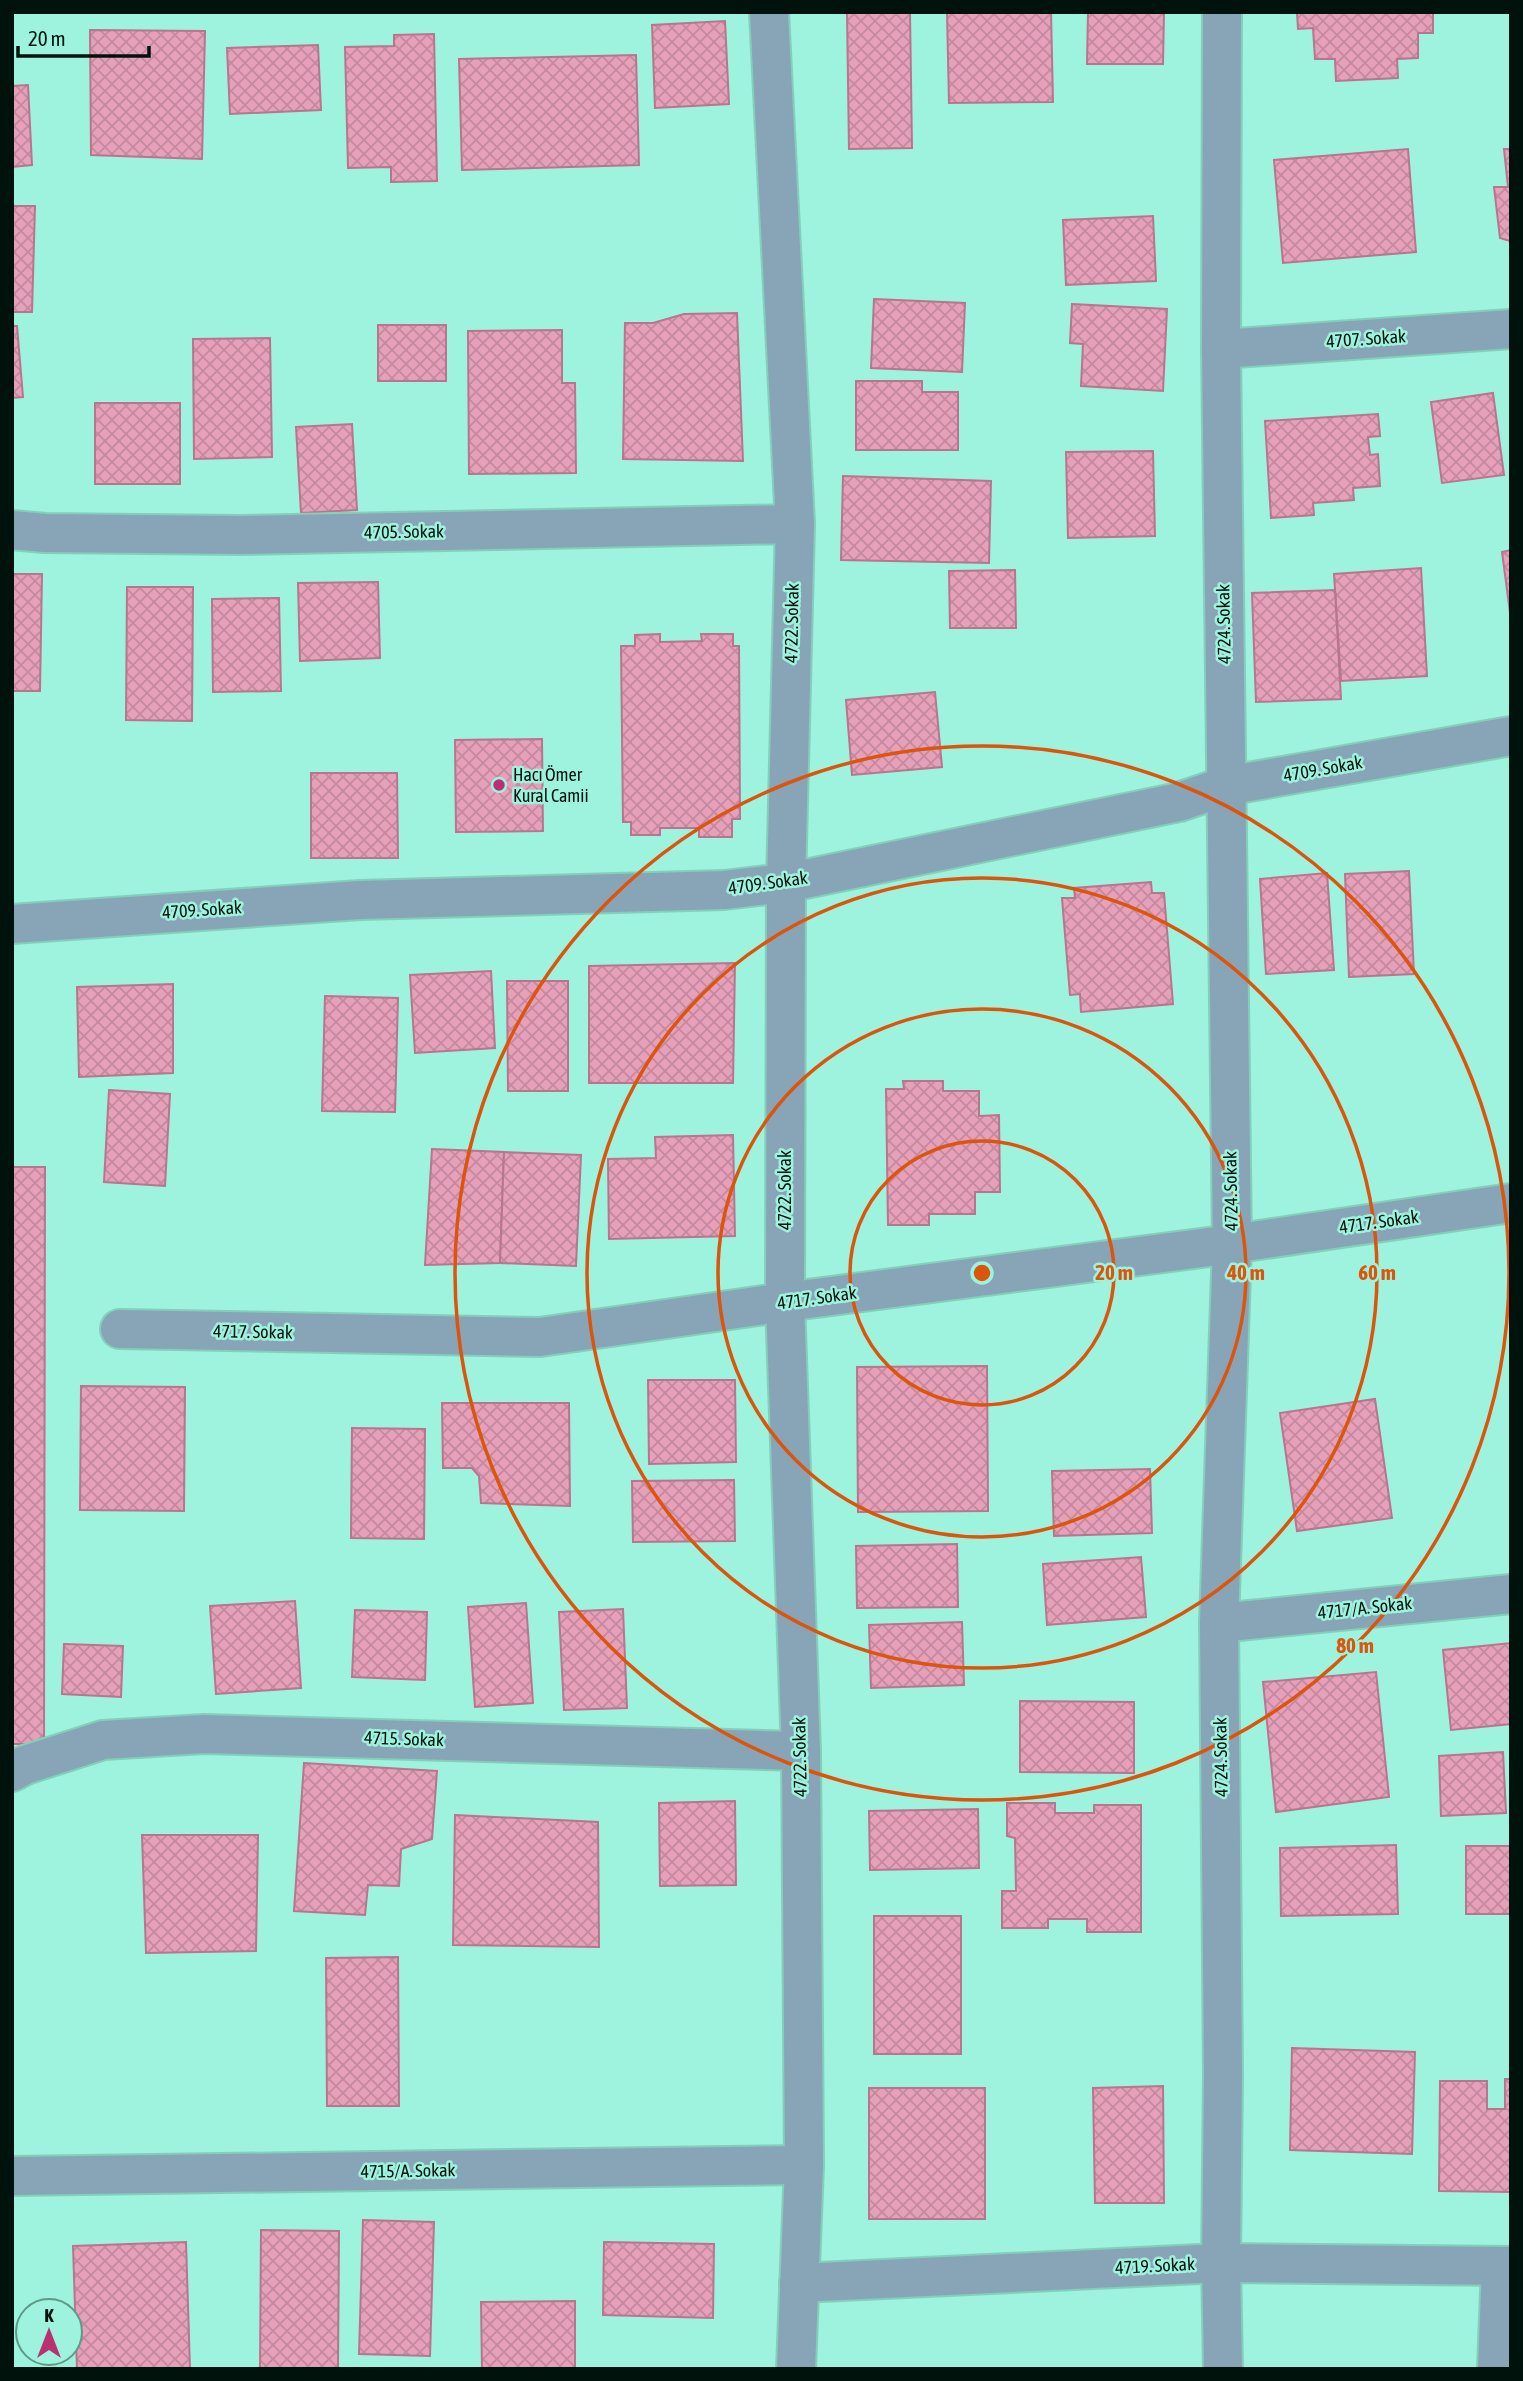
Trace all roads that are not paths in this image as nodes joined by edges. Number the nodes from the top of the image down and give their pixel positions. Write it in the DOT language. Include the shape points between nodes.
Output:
graph roads {
  1 [pos="769,12"];
  2 [pos="1222,12"];
  3 [pos="1511,329"];
  4 [pos="1221,349"];
  5 [pos="795,524"];
  6 [pos="12,530"];
  7 [pos="1511,736"];
  8 [pos="1226,786"];
  9 [pos="786,883"];
  10 [pos="12,924"];
  11 [pos="1511,1203"];
  12 [pos="1232,1244"];
  13 [pos="785,1302"];
  14 [pos="121,1329"];
  15 [pos="1511,1594"];
  16 [pos="1219,1623"];
  17 [pos="801,1751"];
  18 [pos="12,1772"];
  19 [pos="804,2165"];
  20 [pos="12,2176"];
  21 [pos="1221,2263"];
  22 [pos="1506,2266"];
  23 [pos="799,2283"];
  24 [pos="796,2369"];
  25 [pos="1223,2369"];
  26 [pos="1497,2369"];
  1 -- 5 [label="street, 4722. Sokak"];
  2 -- 4 [label="street, 4724. Sokak"];
  3 -- 4 [label="street, 4707. Sokak"];
  4 -- 8 [label="street, 4724. Sokak"];
  5 -- 6 [label="street, 4705. Sokak" via="240,535"];
  5 -- 9 [label="street, 4722. Sokak"];
  7 -- 8 [label="street, 4709. Sokak"];
  8 -- 9 [label="street, 4709. Sokak" via="1179,802"];
  8 -- 12 [label="street, 4724. Sokak"];
  9 -- 10 [label="street, 4709. Sokak" via="724,890 360,900"];
  9 -- 13 [label="street, 4722. Sokak"];
  11 -- 12 [label="street, 4717. Sokak"];
  12 -- 13 [label="street, 4717. Sokak"];
  12 -- 16 [label="street, 4724. Sokak"];
  13 -- 14 [label="street, 4717. Sokak" via="540,1337"];
  13 -- 17 [label="street, 4722. Sokak"];
  15 -- 16 [label="street, 4717/A. Sokak"];
  16 -- 21 [label="street, 4724. Sokak"];
  17 -- 18 [label="street, 4715. Sokak" via="204,1734 103,1740"];
  17 -- 19 [label="street, 4722. Sokak"];
  19 -- 20 [label="street, 4715/A. Sokak"];
  19 -- 23 [label="street, 4722. Sokak"];
  21 -- 22 [label="street, 4719. Sokak"];
  21 -- 23 [label="street, 4719. Sokak"];
  21 -- 25 [label="street, 4724. Sokak"];
  22 -- 26 [label="street"];
  23 -- 24 [label="street, 4722. Sokak"];
}
